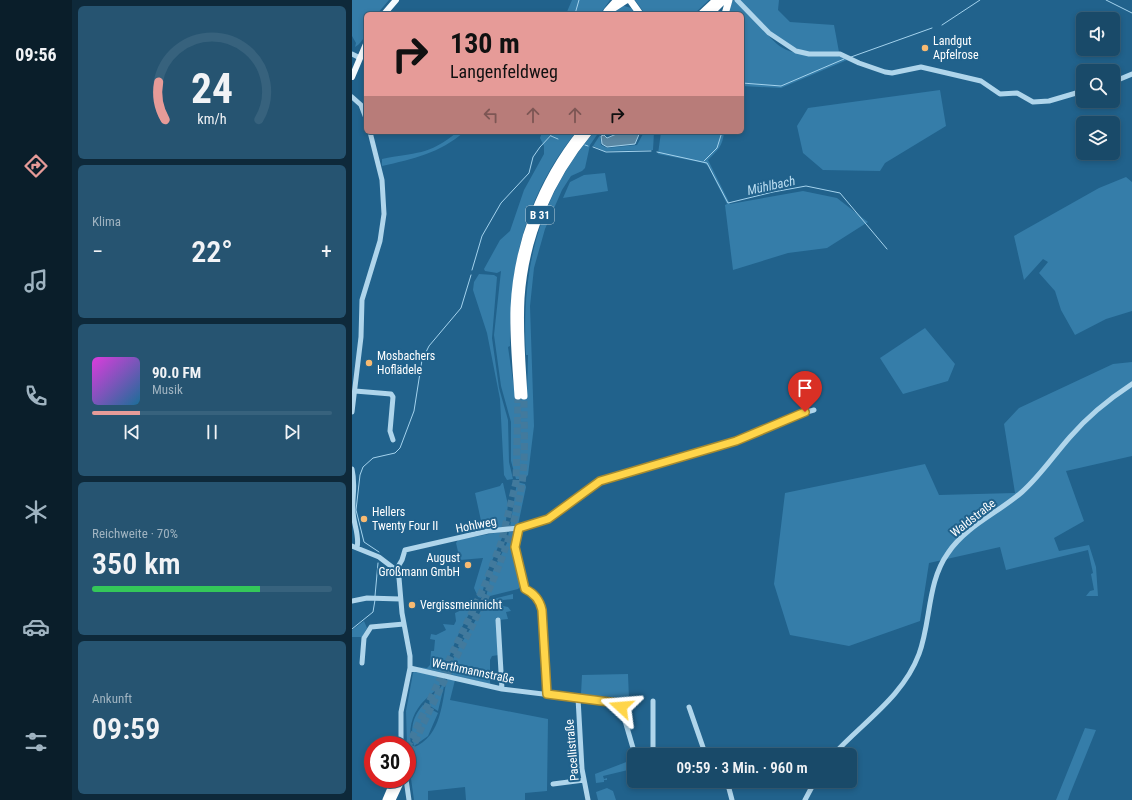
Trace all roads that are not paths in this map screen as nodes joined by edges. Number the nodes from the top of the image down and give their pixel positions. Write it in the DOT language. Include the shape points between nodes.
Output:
graph roads {
  1 [pos="396,0"];
  2 [pos="616,0"];
  3 [pos="626,0"];
  4 [pos="630,0"];
  5 [pos="716,0"];
  6 [pos="724,0"];
  7 [pos="729,0"];
  8 [pos="738,1"];
  9 [pos="386,12"];
  10 [pos="607,12"];
  11 [pos="608,12"];
  12 [pos="639,12"];
  13 [pos="703,12"];
  14 [pos="712,12"];
  15 [pos="726,12"];
  16 [pos="364,49"];
  17 [pos="352,54"];
  18 [pos="360,58"];
  19 [pos="1132,74"];
  20 [pos="352,77"];
  21 [pos="1120,79"];
  22 [pos="1076,93"];
  23 [pos="352,97"];
  24 [pos="364,113"];
  25 [pos="370,134"];
  26 [pos="580,134"];
  27 [pos="587,134"];
  28 [pos="1132,384"];
  29 [pos="355,391"];
  30 [pos="814,410"];
  31 [pos="352,412"];
  32 [pos="393,440"];
  33 [pos="352,469"];
  34 [pos="519,528"];
  35 [pos="355,547"];
  36 [pos="396,570"];
  37 [pos="400,599"];
  38 [pos="352,602"];
  39 [pos="498,620"];
  40 [pos="404,624"];
  41 [pos="362,663"];
  42 [pos="410,668"];
  43 [pos="502,689"];
  44 [pos="547,694"];
  45 [pos="578,698"];
  46 [pos="653,701"];
  47 [pos="689,707"];
  48 [pos="401,736"];
  49 [pos="633,748"];
  50 [pos="653,748"];
  51 [pos="705,748"];
  52 [pos="840,748"];
  53 [pos="584,780"];
  54 [pos="553,784"];
  55 [pos="393,788"];
  56 [pos="395,788"];
  57 [pos="407,788"];
  58 [pos="729,788"];
  59 [pos="811,788"];
  60 [pos="386,800"];
  61 [pos="392,800"];
  62 [pos="409,800"];
  63 [pos="588,800"];
  64 [pos="732,800"];
  65 [pos="805,800"];
  1 -- 9 [label="main road"];
  2 -- 10 [label="highway"];
  3 -- 11 [label="highway"];
  4 -- 12 [label="highway"];
  5 -- 13 [label="highway"];
  6 -- 14 [label="highway"];
  7 -- 15 [label="highway"];
  8 -- 22 [label="street" via="769,33 796,51 809,54 840,54 892,73 921,67 981,81 1000,94 1017,93 1034,102 1049,101"];
  16 -- 18 [label="main road"];
  17 -- 18 [label="street"];
  18 -- 20 [label="main road"];
  19 -- 21 [label="street"];
  23 -- 24 [label="street" via="361,105"];
  25 -- 29 [label="street" via="382,180 384,214 380,241 362,300"];
  26 -- 27 [label="highway, B 31" via="545,188 532,217 523,248 514,308 521,396 520,309 528,252 538,219 556,181"];
  28 -- 52 [label="street, Waldstraße" via="1099,408 1023,491 974,527 948,553 936,576 922,644 902,686"];
  29 -- 31 [label="street"];
  29 -- 32 [label="street" via="391,394 393,398 390,431"];
  30 -- 34 [label="street, Hohlweg" via="796,415 736,441 600,481 548,519"];
  33 -- 35 [label="street" via="355,486 353,511 358,537"];
  34 -- 36 [label="street, Hohlweg" via="405,550"];
  34 -- 44 [label="street" via="515,547 525,589 533,594 542,610"];
  35 -- 36 [label="street" via="379,558"];
  36 -- 37 [label="street"];
  37 -- 38 [label="street" via="375,598"];
  37 -- 40 [label="street"];
  39 -- 43 [label="street"];
  40 -- 41 [label="street" via="371,627 364,638"];
  40 -- 42 [label="street" via="409,645"];
  42 -- 43 [label="street, Werthmannstraße"];
  42 -- 48 [label="street" via="401,712"];
  43 -- 44 [label="street, Werthmannstraße"];
  44 -- 45 [label="street, Werthmannstraße"];
  45 -- 49 [label="street, Werthmannstraße" via="617,703 621,707"];
  45 -- 53 [label="street, Pacellistraße"];
  46 -- 50 [label="street"];
  47 -- 51 [label="street"];
  53 -- 54 [label="street"];
  53 -- 63 [label="street, Pacellistraße"];
  55 -- 60 [label="highway"];
  56 -- 61 [label="highway"];
  57 -- 62 [label="street"];
  58 -- 64 [label="street"];
  59 -- 65 [label="street"];
}
